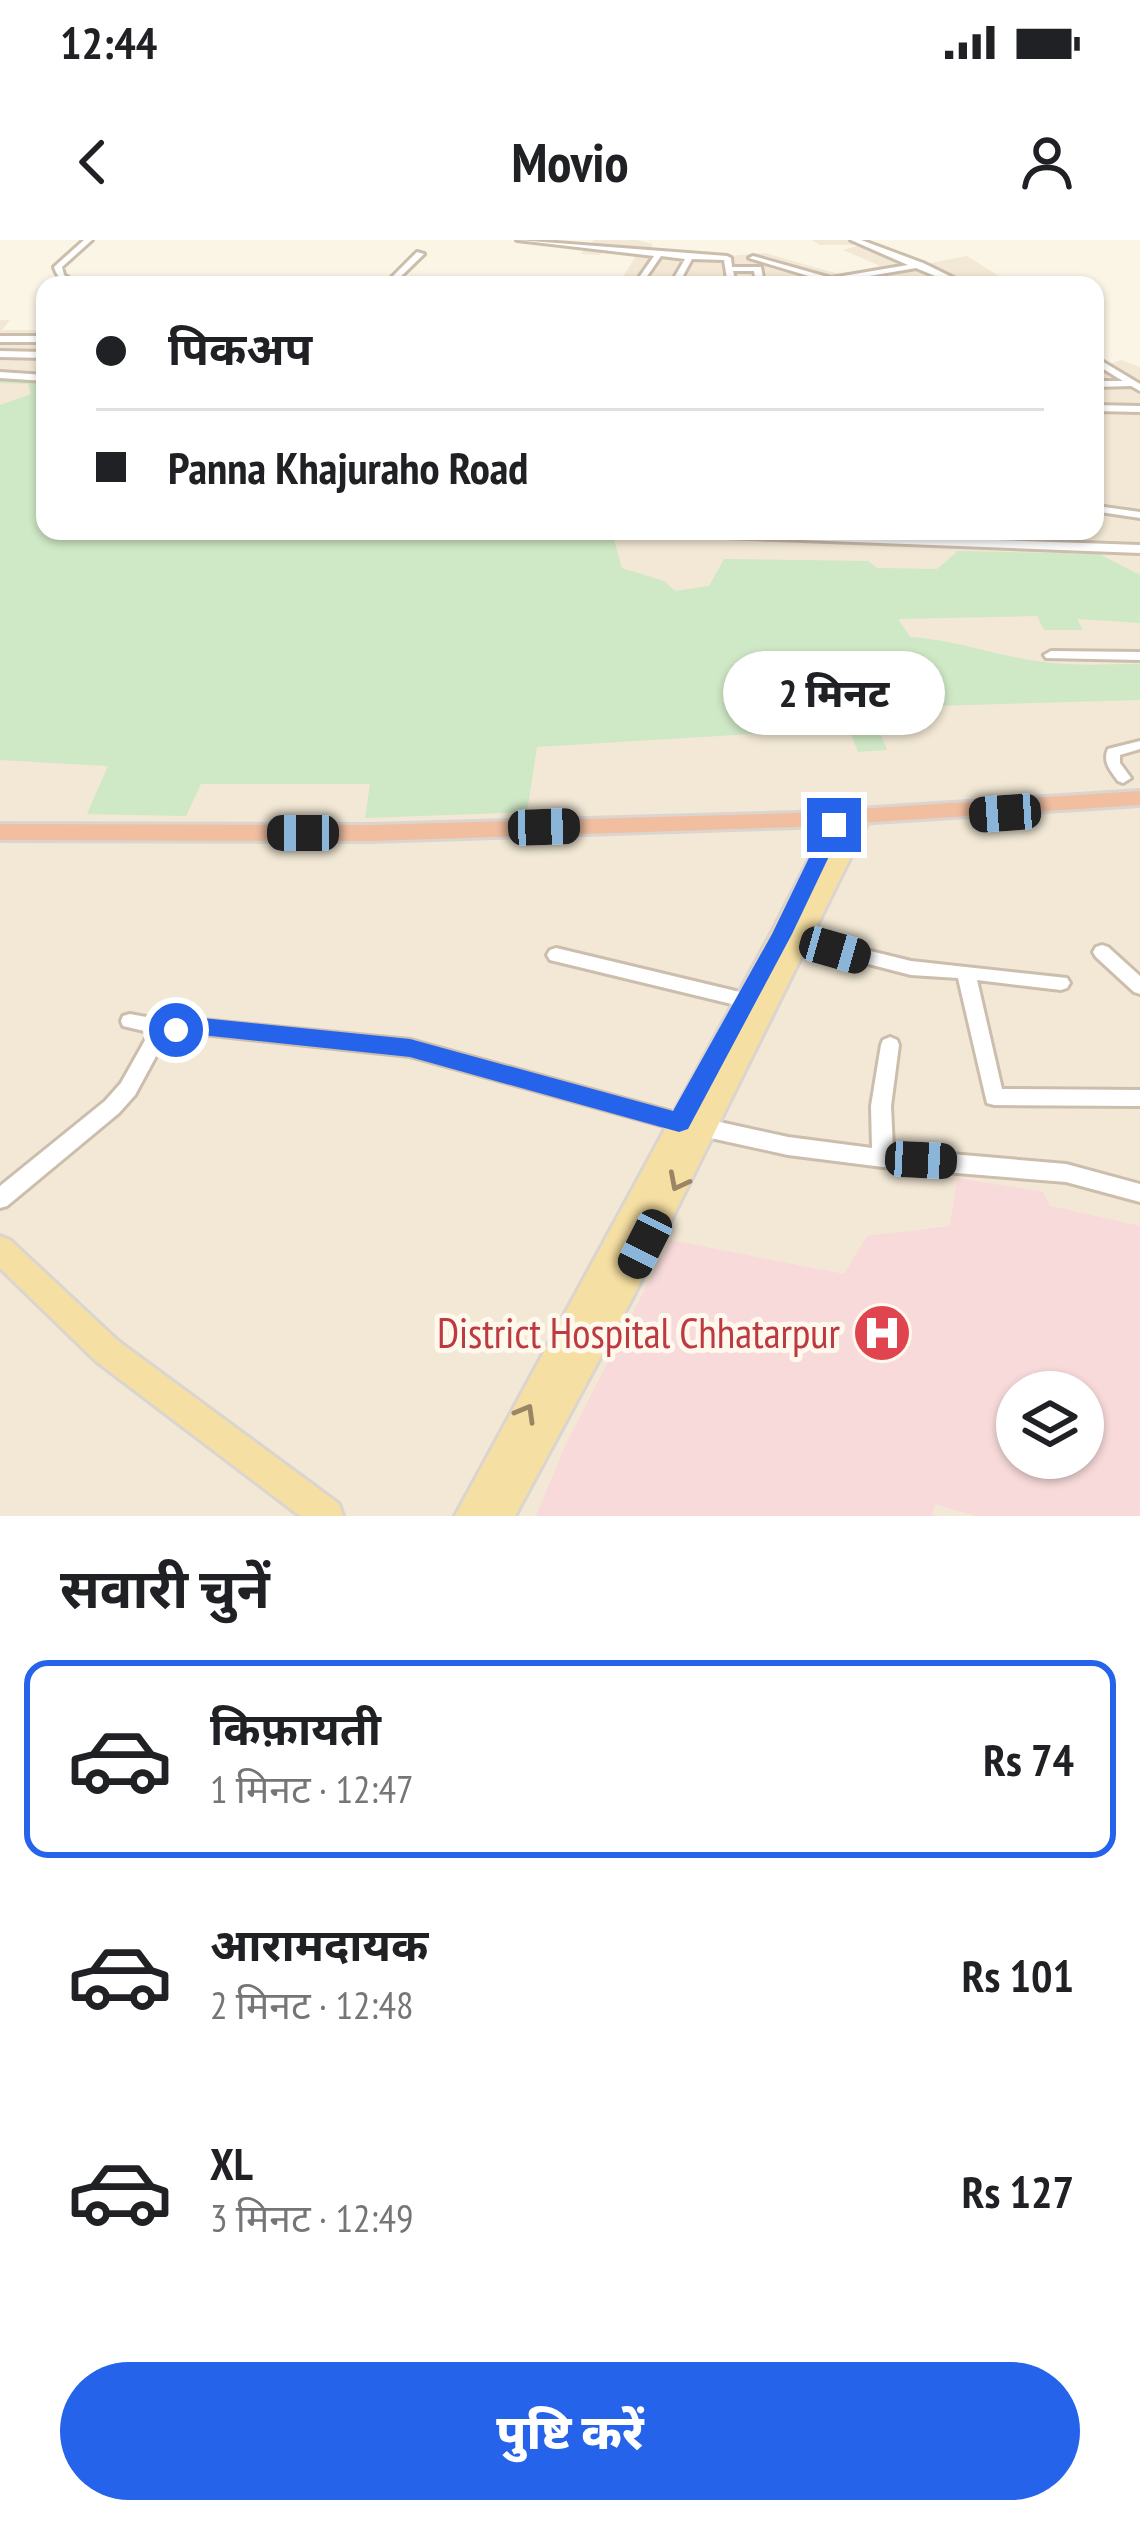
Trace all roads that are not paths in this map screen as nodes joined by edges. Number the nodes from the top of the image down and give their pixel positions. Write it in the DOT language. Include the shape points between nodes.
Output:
graph roads {
  1 [pos="88,240"];
  2 [pos="521,240"];
  3 [pos="855,240"];
  4 [pos="659,253"];
  5 [pos="420,254"];
  6 [pos="690,257"];
  7 [pos="753,258"];
  8 [pos="921,265"];
  9 [pos="731,269"];
  10 [pos="62,276"];
  11 [pos="397,276"];
  12 [pos="644,276"];
  13 [pos="679,276"];
  14 [pos="731,276"];
  15 [pos="759,276"];
  16 [pos="818,276"];
  17 [pos="849,276"];
  18 [pos="945,276"];
  19 [pos="36,338"];
  20 [pos="0,339"];
  21 [pos="0,355"];
  22 [pos="36,355"];
  23 [pos="1104,365"];
  24 [pos="0,375"];
  25 [pos="36,377"];
  26 [pos="1104,384"];
  27 [pos="1138,385"];
  28 [pos="1104,408"];
  29 [pos="1140,409"];
  30 [pos="1104,510"];
  31 [pos="1140,515"];
  32 [pos="900,540"];
  33 [pos="1140,549"];
  34 [pos="1051,655"];
  35 [pos="1140,656"];
  36 [pos="1140,746"];
  37 [pos="1123,778"];
  38 [pos="1140,802"];
  39 [pos="848,820"];
  40 [pos="0,832"];
  41 [pos="801,940"];
  42 [pos="1102,952"];
  43 [pos="556,955"];
  44 [pos="966,972"];
  45 [pos="1061,983"];
  46 [pos="1140,987"];
  47 [pos="744,1000"];
  48 [pos="130,1021"];
  49 [pos="176,1030"];
  50 [pos="890,1045"];
  51 [pos="1140,1098"];
  52 [pos="692,1125"];
  53 [pos="883,1158"];
  54 [pos="1140,1193"];
  55 [pos="0,1199"];
  56 [pos="0,1249"];
  57 [pos="327,1516"];
  58 [pos="471,1516"];
  59 [pos="496,1516"];
  1 -- 10 [label="street" via="58,267"];
  2 -- 4 [label="street"];
  3 -- 8 [label="street"];
  4 -- 6 [label="street"];
  4 -- 12 [label="street"];
  5 -- 11 [label="street"];
  6 -- 9 [label="street" via="727,258"];
  6 -- 13 [label="street"];
  7 -- 16 [label="street"];
  8 -- 17 [label="street"];
  8 -- 18 [label="street"];
  9 -- 14 [label="street"];
  9 -- 15 [label="street" via="758,269"];
  19 -- 20 [label="street"];
  21 -- 22 [label="street"];
  23 -- 27 [label="street"];
  24 -- 25 [label="street"];
  26 -- 27 [label="street"];
  28 -- 29 [label="street"];
  30 -- 31 [label="street"];
  32 -- 33 [label="street"];
  34 -- 35 [label="street"];
  36 -- 37 [label="street" via="1111,757"];
  38 -- 39 [label="highway"];
  39 -- 40 [label="highway" via="371,833"];
  39 -- 41 [label="main road"];
  39 -- 47 [label="main road"];
  41 -- 44 [label="street" via="890,964"];
  41 -- 52 [label="main road"];
  42 -- 46 [label="street"];
  43 -- 47 [label="street"];
  44 -- 45 [label="street"];
  44 -- 51 [label="street" via="994,1097"];
  47 -- 52 [label="main road"];
  48 -- 49 [label="street"];
  49 -- 52 [label="street" via="410,1048"];
  49 -- 55 [label="street" via="155,1040 112,1107"];
  50 -- 53 [label="street" via="880,1106"];
  52 -- 53 [label="street"];
  58 -- 52 [label="main road, one-way"];
  52 -- 59 [label="main road, one-way"];
  53 -- 54 [label="street" via="1066,1173"];
  56 -- 57 [label="main road" via="107,1351"];
}
